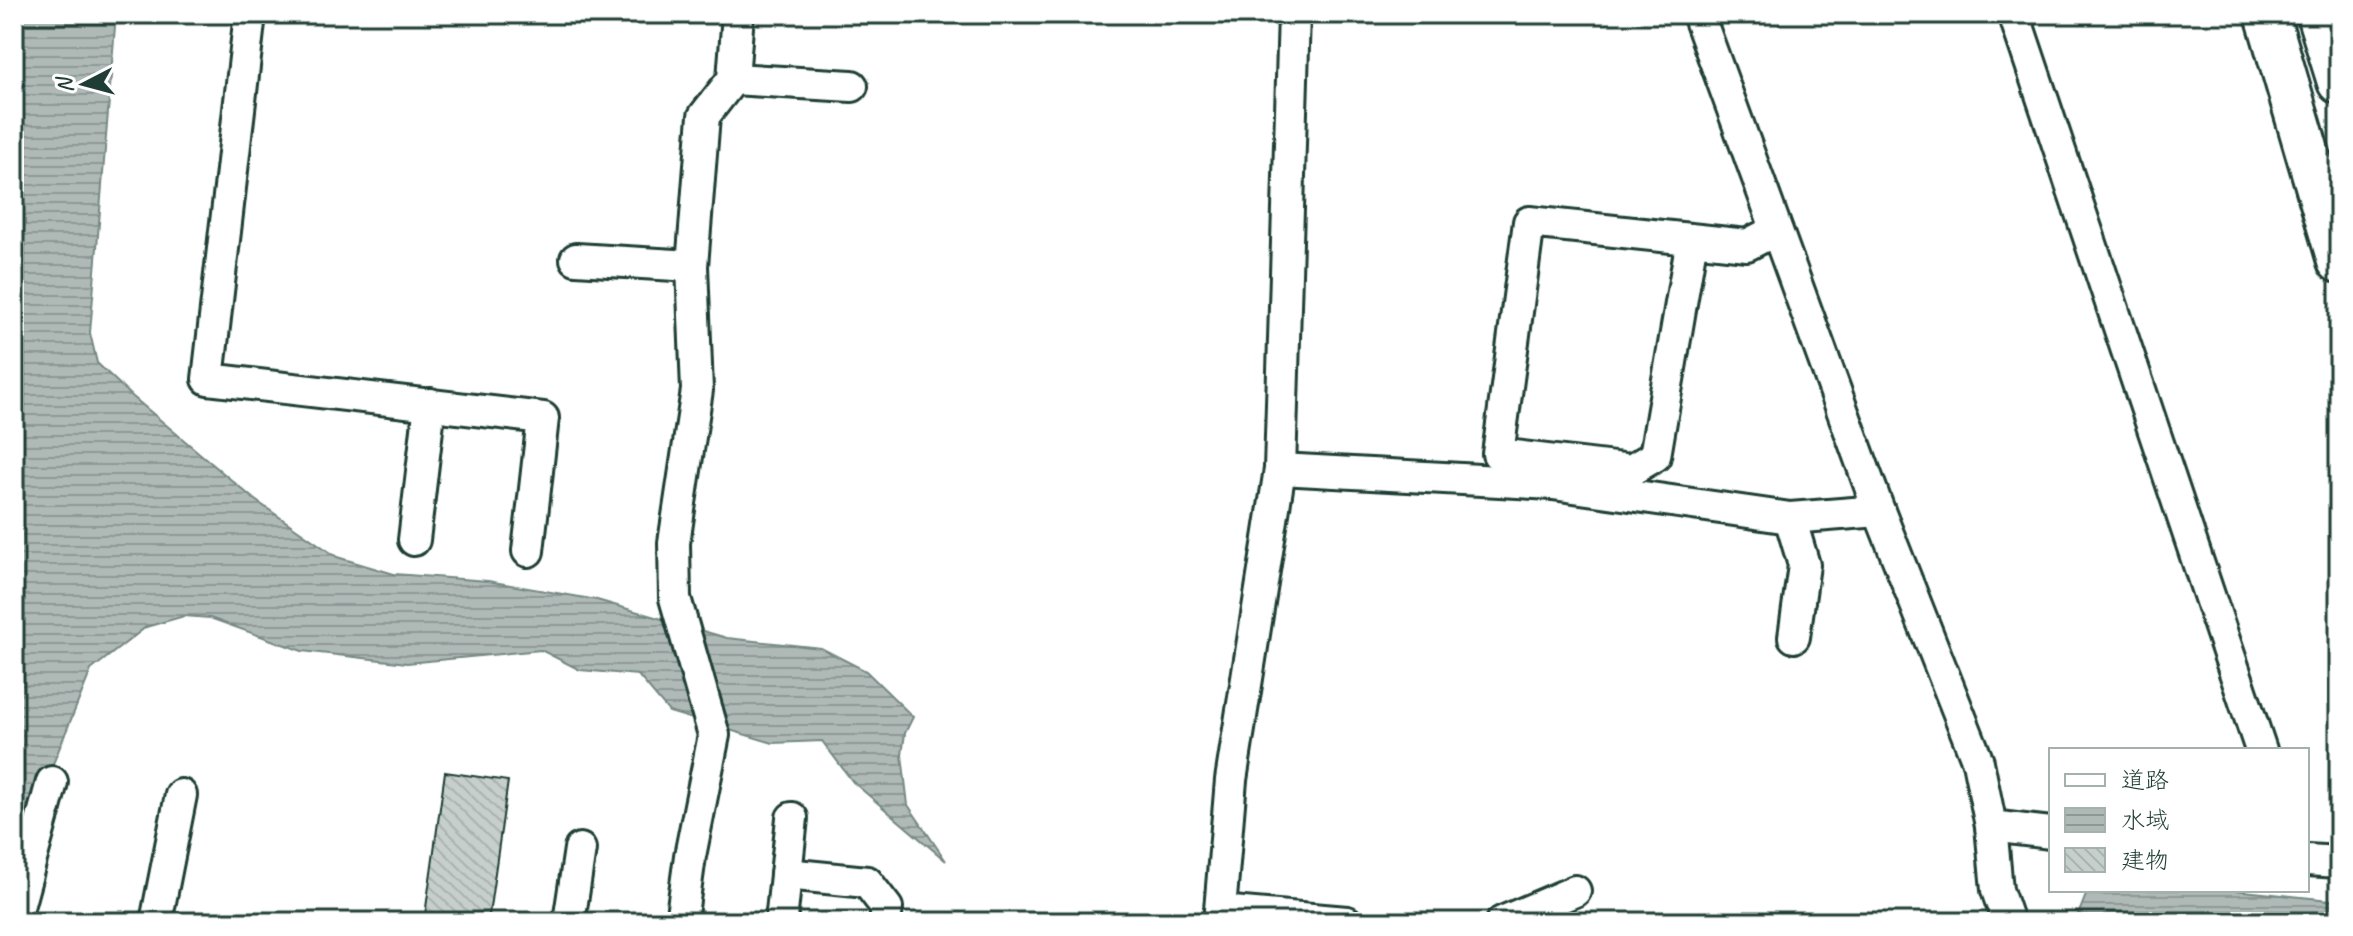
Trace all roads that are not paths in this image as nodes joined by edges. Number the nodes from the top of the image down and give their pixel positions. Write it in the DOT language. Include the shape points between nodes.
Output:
graph roads {
  1 [pos="250,14"];
  2 [pos="738,14"];
  3 [pos="1294,14"];
  4 [pos="1698,14"];
  5 [pos="2014,14"];
  6 [pos="2267,14"];
  7 [pos="2318,14"];
  8 [pos="733,79"];
  9 [pos="2339,82"];
  10 [pos="852,86"];
  11 [pos="1776,230"];
  12 [pos="1692,239"];
  13 [pos="576,259"];
  14 [pos="2339,261"];
  15 [pos="692,266"];
  16 [pos="430,404"];
  17 [pos="1280,469"];
  18 [pos="1879,511"];
  19 [pos="1790,518"];
  20 [pos="414,540"];
  21 [pos="528,551"];
  22 [pos="1794,637"];
  23 [pos="2260,748"];
  24 [pos="52,782"];
  25 [pos="181,795"];
  26 [pos="792,818"];
  27 [pos="1991,826"];
  28 [pos="2049,833"];
  29 [pos="580,849"];
  30 [pos="2309,860"];
  31 [pos="2339,862"];
  32 [pos="786,874"];
  33 [pos="1575,891"];
  34 [pos="1220,916"];
  35 [pos="14,922"];
  36 [pos="156,922"];
  37 [pos="569,922"];
  38 [pos="681,922"];
  39 [pos="781,922"];
  40 [pos="885,922"];
  41 [pos="1347,922"];
  42 [pos="1504,922"];
  43 [pos="2008,922"];
  1 -- 16 [label="street" via="208,379"];
  2 -- 8 [label="street"];
  3 -- 17 [label="street"];
  4 -- 11 [label="street"];
  5 -- 23 [label="street"];
  6 -- 14 [label="main road"];
  7 -- 9 [label="main road"];
  8 -- 10 [label="street"];
  8 -- 15 [label="street" via="704,116"];
  11 -- 12 [label="street" via="1747,245"];
  11 -- 18 [label="street"];
  12 -- 12 [label="street" via="1529,222 1498,454 1631,470 1655,456"];
  13 -- 15 [label="street"];
  15 -- 38 [label="street" via="697,390 674,543 675,598 714,735"];
  16 -- 20 [label="street"];
  16 -- 21 [label="street" via="543,418"];
  17 -- 19 [label="street" via="1553,484"];
  17 -- 34 [label="street" via="1231,780"];
  18 -- 19 [label="street"];
  18 -- 27 [label="street" via="1978,762"];
  19 -- 22 [label="street" via="1804,565"];
  24 -- 35 [label="street"];
  25 -- 36 [label="street"];
  26 -- 32 [label="street"];
  27 -- 28 [label="street"];
  27 -- 43 [label="street" via="1997,890"];
  29 -- 37 [label="street"];
  30 -- 31 [label="street"];
  32 -- 39 [label="street"];
  32 -- 40 [label="street" via="867,882 887,908"];
  33 -- 42 [label="street"];
  34 -- 41 [label="street"];
}
